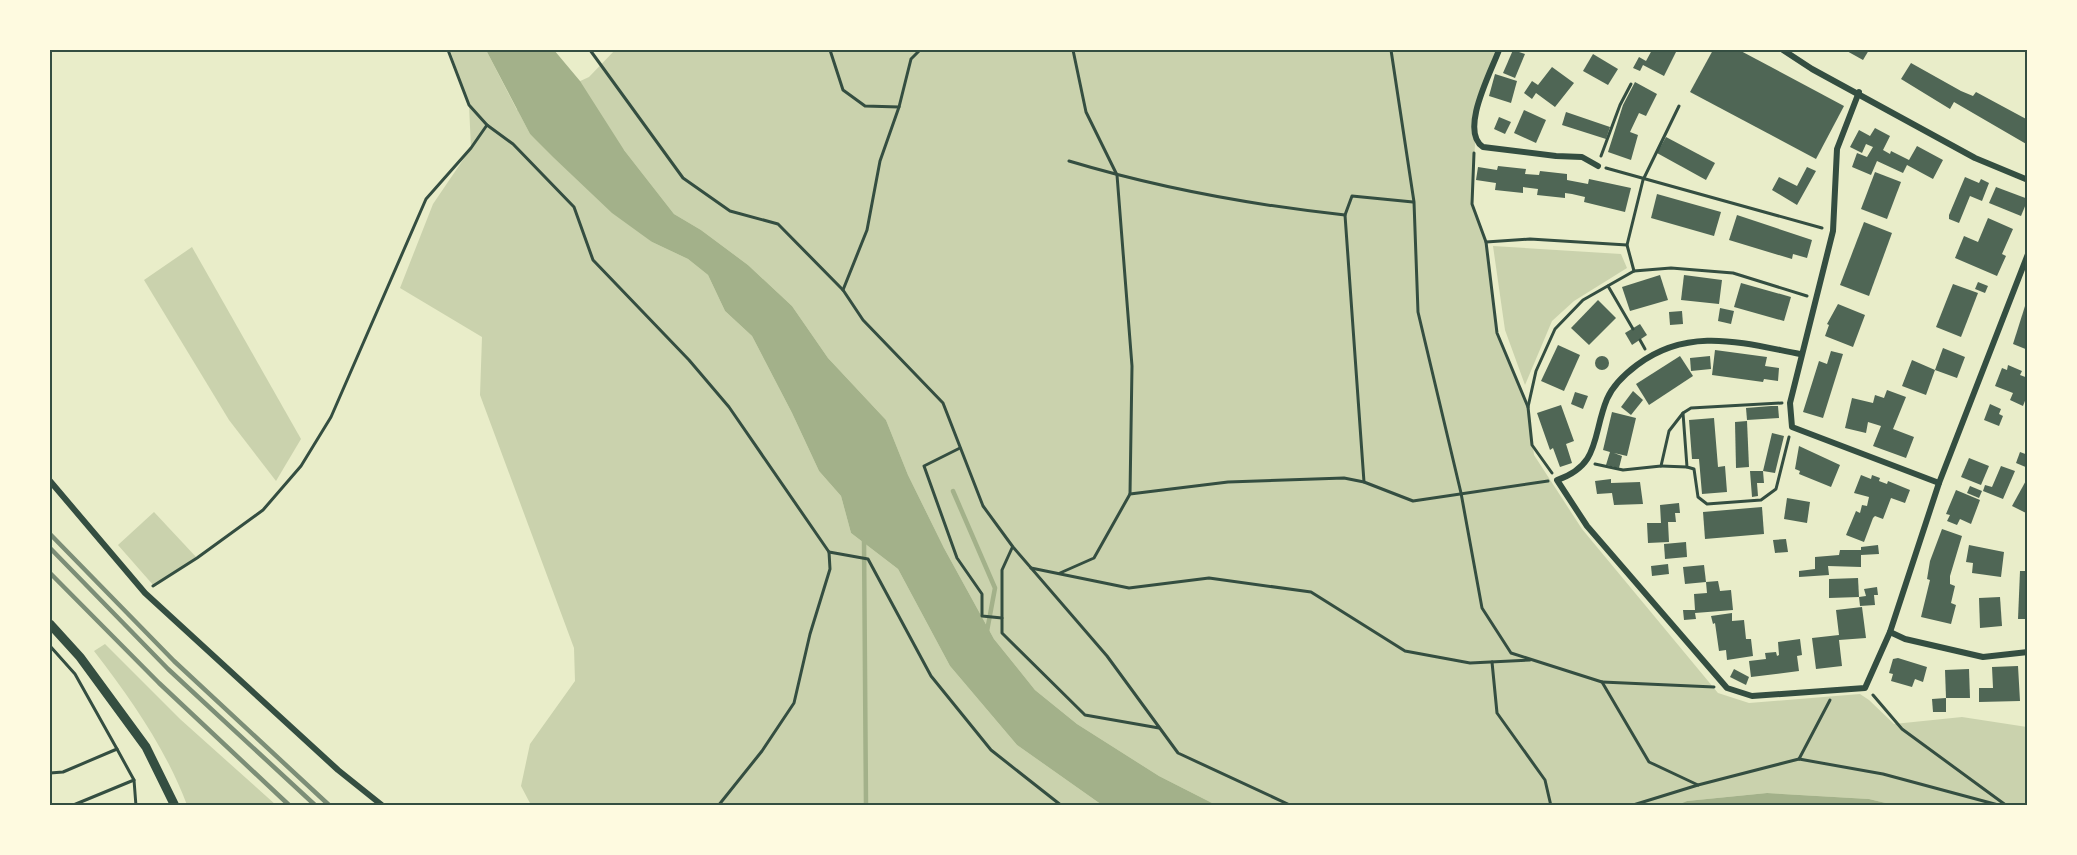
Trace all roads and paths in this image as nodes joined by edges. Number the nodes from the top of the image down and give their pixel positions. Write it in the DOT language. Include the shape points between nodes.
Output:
graph roads {
  1 [pos="448,50"];
  2 [pos="590,50"];
  3 [pos="830,50"];
  4 [pos="920,50"];
  5 [pos="1073,50"];
  6 [pos="1391,50"];
  7 [pos="1499,50"];
  8 [pos="1783,50"];
  9 [pos="1631,84"];
  10 [pos="1859,92"];
  11 [pos="1679,105"];
  12 [pos="899,107"];
  13 [pos="487,125"];
  14 [pos="1477,142"];
  15 [pos="1069,161"];
  16 [pos="1598,166"];
  17 [pos="1117,176"];
  18 [pos="1643,180"];
  19 [pos="2028,180"];
  20 [pos="1414,202"];
  21 [pos="1345,215"];
  22 [pos="1833,231"];
  23 [pos="1486,242"];
  24 [pos="1627,245"];
  25 [pos="2028,254"];
  26 [pos="1634,271"];
  27 [pos="1608,286"];
  28 [pos="843,290"];
  29 [pos="1815,298"];
  30 [pos="1633,329"];
  31 [pos="1800,354"];
  32 [pos="1790,402"];
  33 [pos="1528,407"];
  34 [pos="1683,413"];
  35 [pos="1792,427"];
  36 [pos="960,448"];
  37 [pos="1588,460"];
  38 [pos="1661,466"];
  39 [pos="1688,467"];
  40 [pos="1557,480"];
  41 [pos="50,481"];
  42 [pos="1364,482"];
  43 [pos="1939,483"];
  44 [pos="1461,493"];
  45 [pos="1131,494"];
  46 [pos="1013,548"];
  47 [pos="830,552"];
  48 [pos="1030,568"];
  49 [pos="1060,573"];
  50 [pos="145,593"];
  51 [pos="1002,618"];
  52 [pos="50,624"];
  53 [pos="1890,632"];
  54 [pos="50,646"];
  55 [pos="2028,652"];
  56 [pos="1532,660"];
  57 [pos="1492,662"];
  58 [pos="1602,682"];
  59 [pos="1727,688"];
  60 [pos="1865,688"];
  61 [pos="1834,690"];
  62 [pos="1160,729"];
  63 [pos="117,749"];
  64 [pos="1799,759"];
  65 [pos="50,773"];
  66 [pos="134,780"];
  67 [pos="1698,785"];
  68 [pos="71,806"];
  69 [pos="136,806"];
  70 [pos="175,806"];
  71 [pos="383,806"];
  72 [pos="718,806"];
  73 [pos="1062,806"];
  74 [pos="1292,806"];
  75 [pos="1551,806"];
  76 [pos="1629,806"];
  77 [pos="2002,806"];
  78 [pos="2007,806"];
  1 -- 13 [label="path" via="469,105"];
  2 -- 28 [label="path" via="683,178 730,211 778,224"];
  3 -- 12 [label="path" via="843,90 864,106"];
  4 -- 12 [label="path" via="911,59"];
  5 -- 17 [label="path" via="1086,112"];
  6 -- 20 [label="path"];
  7 -- 14 [label="street" via="1477,105 1472,133"];
  8 -- 10 [label="street"];
  9 -- 16 [label="path"];
  10 -- 19 [label="street" via="1975,158"];
  10 -- 22 [label="street" via="1837,149"];
  11 -- 18 [label="path"];
  12 -- 28 [label="path" via="880,161 867,230"];
  13 -- 47 [label="path" via="513,144 574,207 593,260 729,407"];
  13 -- 50 [label="path" via="426,199 331,417 301,466 263,510"];
  14 -- 16 [label="street" via="1494,148 1582,157"];
  14 -- 23 [label="path" via="1472,204"];
  15 -- 17 [label="path"];
  16 -- 18 [label="path"];
  17 -- 21 [label="path" via="1280,208"];
  17 -- 45 [label="path" via="1132,366"];
  18 -- 22 [label="path"];
  18 -- 24 [label="path"];
  20 -- 21 [label="path" via="1352,196"];
  20 -- 44 [label="path" via="1418,312"];
  21 -- 42 [label="path"];
  22 -- 29 [label="street"];
  23 -- 24 [label="path" via="1530,239"];
  23 -- 33 [label="path" via="1497,333"];
  24 -- 26 [label="path"];
  25 -- 43 [label="street"];
  26 -- 27 [label="path"];
  26 -- 29 [label="path" via="1671,268 1733,273"];
  27 -- 30 [label="path"];
  27 -- 33 [label="path" via="1583,300 1555,329 1536,371"];
  28 -- 36 [label="path" via="863,320 943,403"];
  29 -- 31 [label="street"];
  31 -- 32 [label="street"];
  31 -- 37 [label="street" via="1712,340 1682,342 1649,355 1614,386"];
  32 -- 34 [label="path" via="1691,408"];
  32 -- 35 [label="street"];
  33 -- 40 [label="path" via="1532,445"];
  34 -- 38 [label="path" via="1669,431"];
  34 -- 39 [label="path"];
  35 -- 39 [label="path" via="1776,489 1761,500 1707,504 1698,497 1694,469"];
  35 -- 43 [label="street"];
  36 -- 46 [label="path" via="983,506"];
  36 -- 51 [label="path" via="924,466 957,558 981,594 982,616"];
  37 -- 38 [label="path" via="1623,470"];
  37 -- 40 [label="street" via="1570,476"];
  38 -- 39 [label="path"];
  40 -- 44 [label="path"];
  40 -- 59 [label="street" via="1587,526"];
  41 -- 50 [label="street"];
  42 -- 44 [label="path" via="1413,501"];
  42 -- 45 [label="path" via="1344,478 1228,482"];
  43 -- 53 [label="street"];
  44 -- 56 [label="path" via="1482,608 1511,653"];
  45 -- 49 [label="path" via="1094,558"];
  46 -- 48 [label="path"];
  46 -- 51 [label="path" via="1002,570"];
  47 -- 72 [label="path" via="830,569 794,703"];
  47 -- 73 [label="path" via="868,559 931,676 991,750"];
  48 -- 49 [label="path"];
  48 -- 62 [label="path" via="1107,656"];
  49 -- 57 [label="path" via="1129,588 1209,578 1311,592 1405,651 1470,663"];
  50 -- 71 [label="street" via="338,770"];
  51 -- 62 [label="path" via="1002,633 1085,715"];
  52 -- 70 [label="main road" via="80,657 146,747"];
  53 -- 55 [label="street" via="1983,657"];
  53 -- 60 [label="street"];
  54 -- 63 [label="lane" via="75,674"];
  56 -- 57 [label="path"];
  56 -- 58 [label="path"];
  57 -- 75 [label="path" via="1497,713 1545,780"];
  58 -- 59 [label="path"];
  58 -- 67 [label="path" via="1649,762"];
  59 -- 61 [label="street" via="1752,696"];
  60 -- 61 [label="street"];
  60 -- 78 [label="path" via="1902,729"];
  61 -- 64 [label="path"];
  62 -- 74 [label="path" via="1178,753"];
  63 -- 65 [label="lane" via="63,772"];
  63 -- 66 [label="lane"];
  64 -- 67 [label="path"];
  64 -- 77 [label="path" via="1883,774"];
  66 -- 68 [label="lane"];
  66 -- 69 [label="lane"];
  67 -- 76 [label="path"];
}
